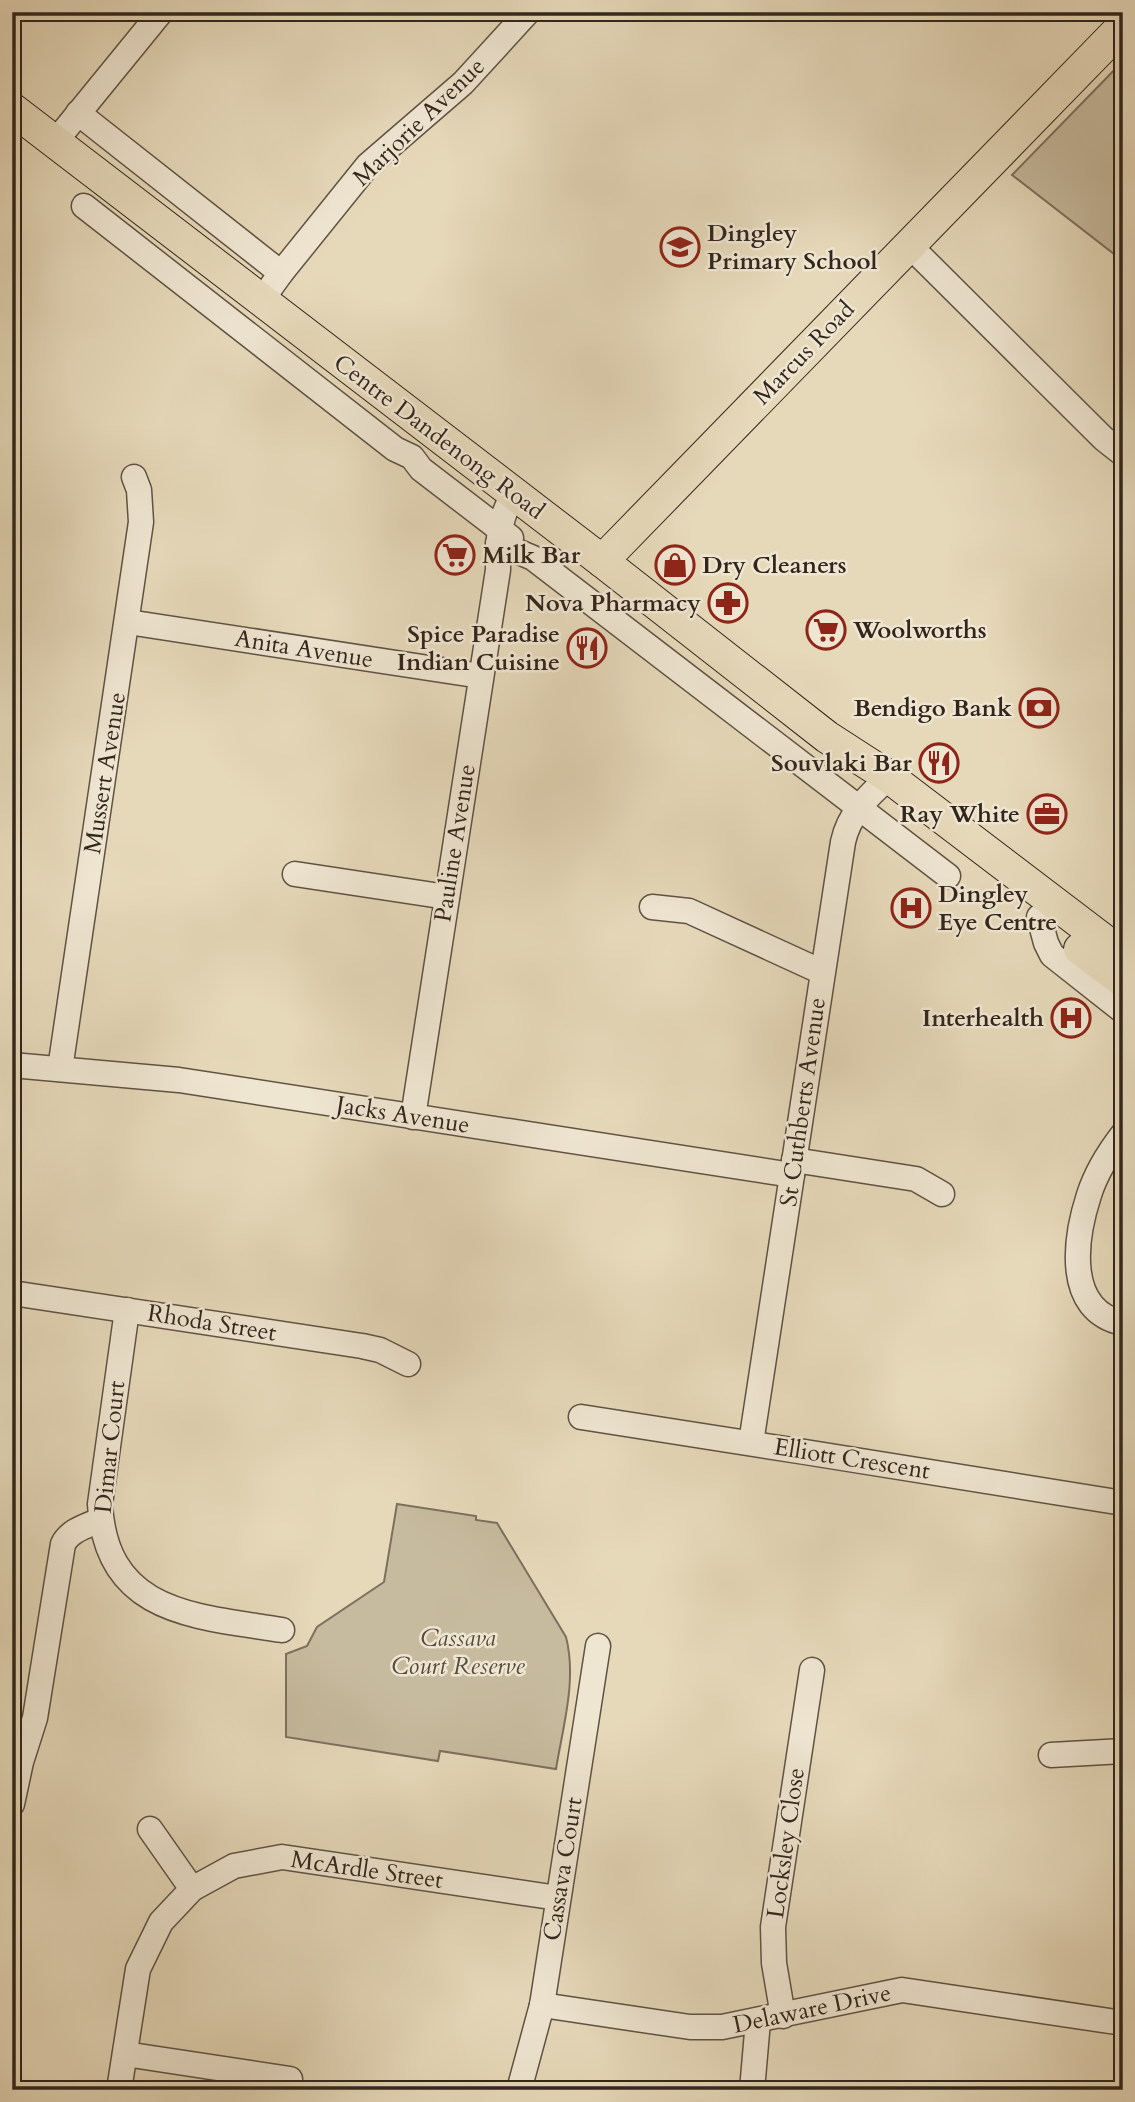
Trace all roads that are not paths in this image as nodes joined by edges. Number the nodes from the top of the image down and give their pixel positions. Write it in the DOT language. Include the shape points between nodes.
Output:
graph roads {
  1 [pos="161,12"];
  2 [pos="528,12"];
  3 [pos="1123,26"];
  4 [pos="12,108"];
  5 [pos="78,113"];
  6 [pos="55,142"];
  7 [pos="84,206"];
  8 [pos="908,244"];
  9 [pos="216,266"];
  10 [pos="281,273"];
  11 [pos="201,296"];
  12 [pos="261,301"];
  13 [pos="1123,454"];
  14 [pos="134,477"];
  15 [pos="525,504"];
  16 [pos="504,546"];
  17 [pos="602,561"];
  18 [pos="128,622"];
  19 [pos="481,676"];
  20 [pos="875,790"];
  21 [pos="295,874"];
  22 [pos="948,876"];
  23 [pos="447,897"];
  24 [pos="652,907"];
  25 [pos="1039,917"];
  26 [pos="1123,955"];
  27 [pos="822,972"];
  28 [pos="1123,981"];
  29 [pos="1123,1011"];
  30 [pos="12,1065"];
  31 [pos="60,1069"];
  32 [pos="413,1117"];
  33 [pos="1123,1134"];
  34 [pos="793,1167"];
  35 [pos="942,1194"];
  36 [pos="12,1293"];
  37 [pos="127,1310"];
  38 [pos="1123,1322"];
  39 [pos="408,1364"];
  40 [pos="581,1417"];
  41 [pos="751,1443"];
  42 [pos="1123,1503"];
  43 [pos="100,1520"];
  44 [pos="282,1630"];
  45 [pos="598,1646"];
  46 [pos="812,1670"];
  47 [pos="1123,1751"];
  48 [pos="1051,1755"];
  49 [pos="12,1804"];
  50 [pos="150,1829"];
  51 [pos="192,1889"];
  52 [pos="558,1898"];
  53 [pos="542,2006"];
  54 [pos="783,2016"];
  55 [pos="758,2021"];
  56 [pos="1123,2023"];
  57 [pos="125,2054"];
  58 [pos="290,2079"];
  59 [pos="119,2090"];
  60 [pos="519,2090"];
  61 [pos="752,2090"];
  1 -- 5 [label="street"];
  2 -- 10 [label="street, Marjorie Avenue" via="463,83 368,165"];
  3 -- 8 [label="main road, Marcus Road"];
  4 -- 6 [label="main road, Centre Dandenong Road"];
  5 -- 6 [label="street"];
  5 -- 10 [label="street"];
  6 -- 9 [label="main road, Centre Dandenong Road"];
  7 -- 11 [label="street, Centre Dandenong Road"];
  8 -- 13 [label="street"];
  8 -- 17 [label="main road, Marcus Road"];
  9 -- 11 [label="street"];
  9 -- 12 [label="main road, Centre Dandenong Road"];
  10 -- 12 [label="street, Marjorie Avenue"];
  11 -- 16 [label="street, Centre Dandenong Road" via="395,449 412,457"];
  12 -- 15 [label="main road, Centre Dandenong Road"];
  14 -- 18 [label="street, Mussert Avenue" via="141,522"];
  15 -- 16 [label="street, Pauline Avenue" via="502,515"];
  15 -- 17 [label="main road, Centre Dandenong Road"];
  16 -- 19 [label="street, Pauline Avenue"];
  16 -- 20 [label="street, Centre Dandenong Road" via="533,558"];
  17 -- 20 [label="main road, Centre Dandenong Road" via="827,737"];
  18 -- 19 [label="street, Anita Avenue"];
  18 -- 31 [label="street, Mussert Avenue"];
  19 -- 23 [label="street, Pauline Avenue"];
  20 -- 22 [label="street, Centre Dandenong Road"];
  20 -- 25 [label="main road, Centre Dandenong Road"];
  20 -- 26 [label="main road, Centre Dandenong Road"];
  20 -- 27 [label="street, St Cuthberts Avenue" via="848,824"];
  21 -- 23 [label="street"];
  23 -- 32 [label="street, Pauline Avenue"];
  24 -- 27 [label="street" via="689,911"];
  25 -- 28 [label="main road, Centre Dandenong Road"];
  25 -- 29 [label="street" via="1052,955"];
  27 -- 34 [label="street, St Cuthberts Avenue"];
  30 -- 31 [label="street, Jacks Avenue"];
  31 -- 32 [label="street, Jacks Avenue" via="179,1080"];
  32 -- 34 [label="street, Jacks Avenue"];
  33 -- 38 [label="street" via="1089,1193 1078,1268 1081,1286 1094,1310"];
  34 -- 35 [label="street, Jacks Avenue" via="916,1179"];
  34 -- 41 [label="street, St Cuthberts Avenue"];
  36 -- 37 [label="street, Rhoda Street"];
  37 -- 39 [label="street, Rhoda Street" via="362,1346"];
  37 -- 43 [label="street, Dimar Court"];
  40 -- 41 [label="street, Elliott Crescent"];
  41 -- 42 [label="street, Elliott Crescent"];
  43 -- 44 [label="street, Dimar Court" via="123,1578 151,1600 193,1615"];
  43 -- 49 [label="street" via="77,1530 63,1544 35,1718"];
  45 -- 52 [label="street, Cassava Court"];
  46 -- 54 [label="street, Locksley Close" via="774,1927 774,1963"];
  47 -- 48 [label="street"];
  50 -- 51 [label="street"];
  51 -- 52 [label="street, McArdle Street" via="234,1866 282,1857"];
  51 -- 57 [label="street, McArdle Street" via="161,1922 138,1969"];
  52 -- 53 [label="street, Cassava Court"];
  53 -- 55 [label="street, Delaware Drive" via="690,2027"];
  53 -- 60 [label="street, Cassava Court"];
  54 -- 55 [label="street, Delaware Drive"];
  54 -- 56 [label="street, Delaware Drive" via="902,1990"];
  55 -- 61 [label="street"];
  57 -- 58 [label="street"];
  57 -- 59 [label="street, McArdle Street"];
}
